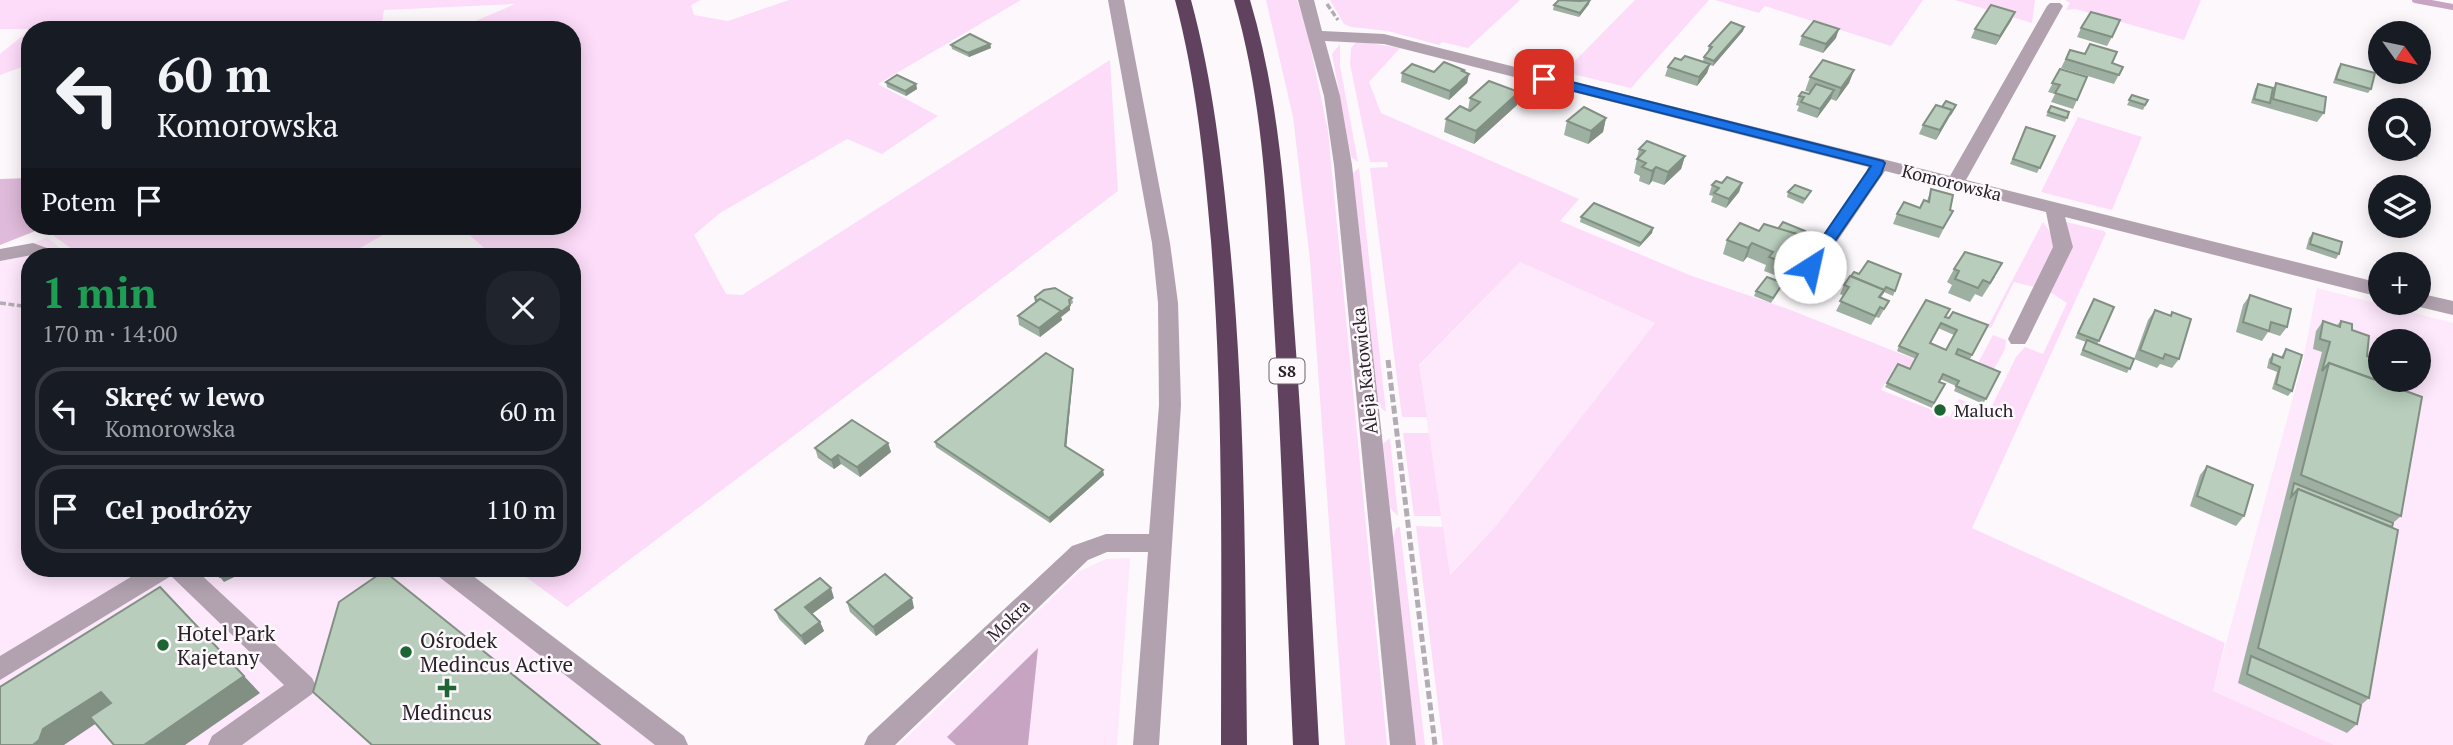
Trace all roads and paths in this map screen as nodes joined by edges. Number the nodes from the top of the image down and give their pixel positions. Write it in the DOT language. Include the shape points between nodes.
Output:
graph roads {
  1 [pos="1116,0"];
  2 [pos="1183,0"];
  3 [pos="1242,0"];
  4 [pos="1306,0"];
  5 [pos="1325,0"];
  6 [pos="2055,6"];
  7 [pos="1341,28"];
  8 [pos="1318,36"];
  9 [pos="1878,163"];
  10 [pos="1955,183"];
  11 [pos="2054,208"];
  12 [pos="21,251"];
  13 [pos="0,255"];
  14 [pos="1810,267"];
  15 [pos="2368,287"];
  16 [pos="0,303"];
  17 [pos="2431,303"];
  18 [pos="21,306"];
  19 [pos="2453,309"];
  20 [pos="2018,339"];
  21 [pos="1160,543"];
  22 [pos="150,577"];
  23 [pos="187,577"];
  24 [pos="457,577"];
  25 [pos="0,669"];
  26 [pos="221,745"];
  27 [pos="675,745"];
  28 [pos="877,745"];
  29 [pos="1146,745"];
  30 [pos="1234,745"];
  31 [pos="1306,745"];
  32 [pos="1403,745"];
  1 -- 21 [label="street" via="1168,303 1170,405"];
  2 -- 30 [label="highway" via="1201,73 1223,262 1232,440"];
  3 -- 31 [label="highway, S8" via="1271,150 1286,337"];
  4 -- 8 [label="street, Aleja Katowicka"];
  5 -- 7 [label="path"];
  6 -- 10 [label="street"];
  8 -- 9 [label="street, Komorowska" via="1384,39"];
  8 -- 32 [label="street, Aleja Katowicka" via="1343,165"];
  9 -- 10 [label="street, Komorowska"];
  9 -- 14 [label="street" via="1875,174"];
  10 -- 11 [label="street, Komorowska"];
  11 -- 15 [label="street, Komorowska"];
  11 -- 20 [label="street" via="2063,247"];
  12 -- 13 [label="street"];
  16 -- 18 [label="path"];
  17 -- 19 [label="street"];
  21 -- 28 [label="street, Mokra" via="1106,543 1080,553"];
  21 -- 29 [label="street"];
  22 -- 25 [label="street"];
  23 -- 26 [label="street" via="303,687"];
  24 -- 27 [label="street"];
}
